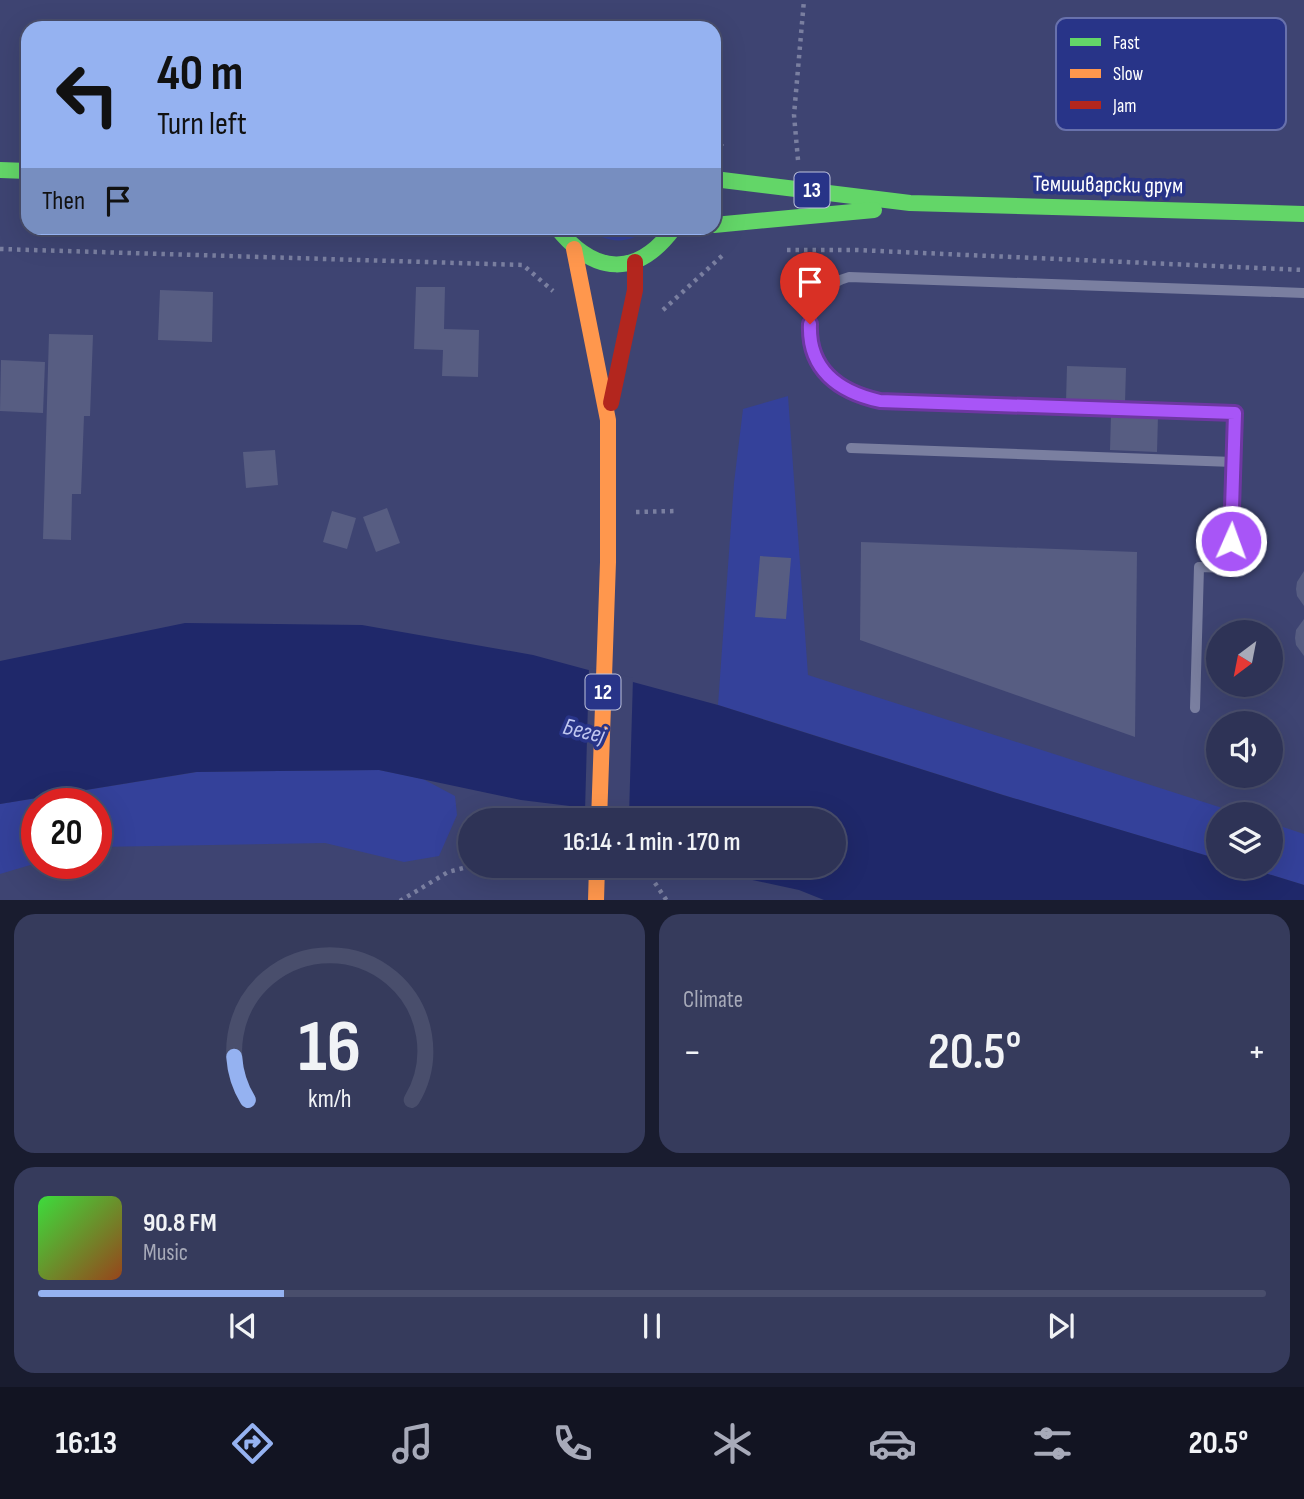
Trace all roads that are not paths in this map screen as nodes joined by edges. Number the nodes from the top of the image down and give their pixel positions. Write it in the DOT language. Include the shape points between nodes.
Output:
graph roads {
  1 [pos="0,170"];
  2 [pos="21,171"];
  3 [pos="721,180"];
  4 [pos="911,203"];
  5 [pos="1304,214"];
  6 [pos="721,224"];
  7 [pos="563,235"];
  8 [pos="670,235"];
  9 [pos="574,249"];
  10 [pos="635,262"];
  11 [pos="1304,293"];
  12 [pos="608,420"];
  13 [pos="851,449"];
  14 [pos="1233,462"];
  15 [pos="1195,708"];
  16 [pos="599,808"];
  17 [pos="597,878"];
  18 [pos="596,900"];
  1 -- 2 [label="main road"];
  3 -- 4 [label="main road, Темишварски друм / 13"];
  4 -- 5 [label="main road, Темишварски друм / 13"];
  4 -- 6 [label="main road, Темишварски друм / 13" via="848,214"];
  7 -- 9 [label="main road, 12"];
  8 -- 10 [label="main road" via="653,254"];
  9 -- 10 [label="main road, 12" via="614,265"];
  9 -- 12 [label="main road, 12"];
  10 -- 12 [label="main road, 12" via="635,290"];
  11 -- 14 [label="lane" via="849,277 828,287 813,311 809,338 820,366 860,397 1235,413"];
  12 -- 16 [label="main road, 12"];
  13 -- 14 [label="lane"];
  14 -- 15 [label="lane" via="1230,568 1199,567"];
  17 -- 18 [label="main road"];
}
